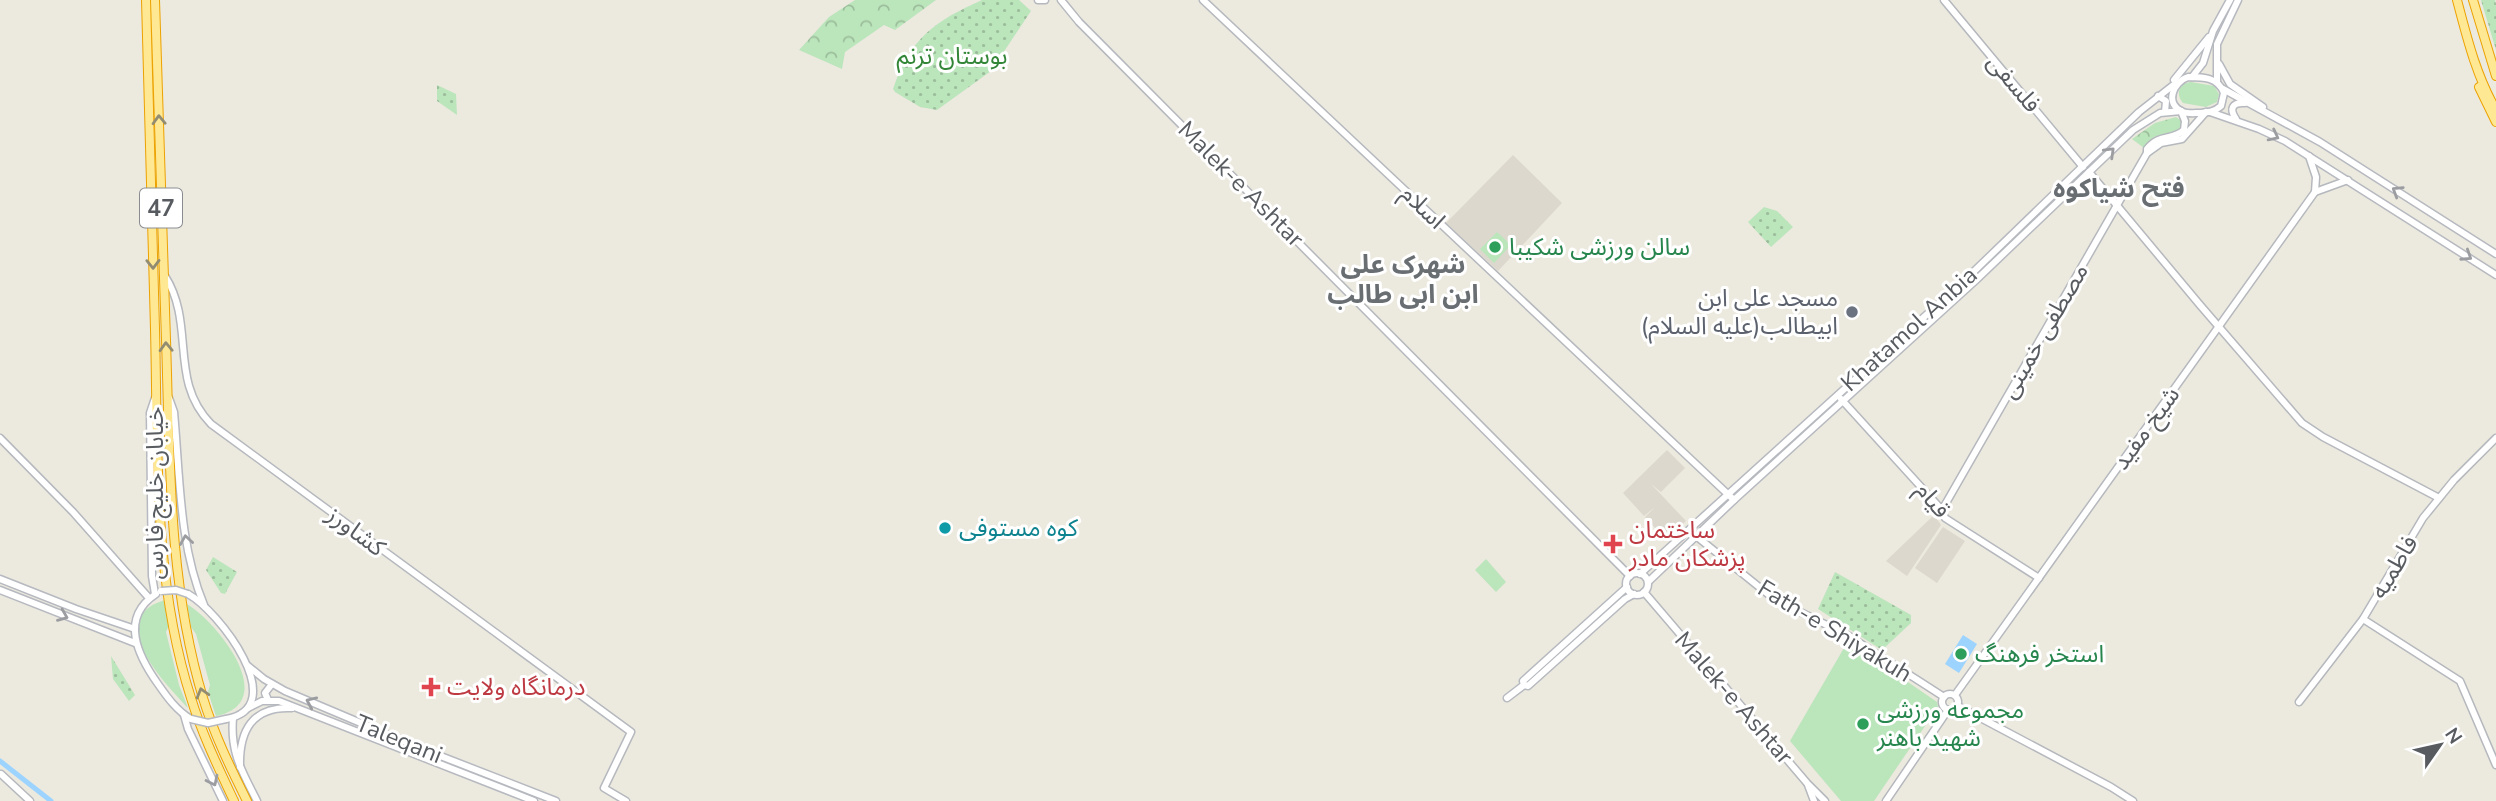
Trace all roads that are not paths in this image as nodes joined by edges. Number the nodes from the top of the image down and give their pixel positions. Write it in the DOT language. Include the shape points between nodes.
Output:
graph roads {
  1 [pos="146,0"];
  2 [pos="155,0"];
  3 [pos="1038,0"];
  4 [pos="1045,0"];
  5 [pos="1061,0"];
  6 [pos="1203,0"];
  7 [pos="1944,0"];
  8 [pos="2230,0"];
  9 [pos="2238,0"];
  10 [pos="2457,0"];
  11 [pos="2473,0"];
  12 [pos="2213,31"];
  13 [pos="2217,56"];
  14 [pos="2475,67"];
  15 [pos="2192,76"];
  16 [pos="2496,76"];
  17 [pos="2217,82"];
  18 [pos="2176,83"];
  19 [pos="2223,89"];
  20 [pos="2166,90"];
  21 [pos="2158,96"];
  22 [pos="2246,103"];
  23 [pos="2496,110"];
  24 [pos="2181,111"];
  25 [pos="2165,112"];
  26 [pos="2208,112"];
  27 [pos="2273,115"];
  28 [pos="2237,121"];
  29 [pos="2496,122"];
  30 [pos="2147,153"];
  31 [pos="2309,156"];
  32 [pos="2083,167"];
  33 [pos="2089,172"];
  34 [pos="2348,180"];
  35 [pos="2315,192"];
  36 [pos="2116,205"];
  37 [pos="2496,254"];
  38 [pos="164,275"];
  39 [pos="2496,275"];
  40 [pos="2219,327"];
  41 [pos="156,393"];
  42 [pos="167,393"];
  43 [pos="1838,395"];
  44 [pos="1843,401"];
  45 [pos="0,438"];
  46 [pos="2496,438"];
  47 [pos="1731,497"];
  48 [pos="2439,498"];
  49 [pos="1942,510"];
  50 [pos="1696,536"];
  51 [pos="1640,573"];
  52 [pos="1630,576"];
  53 [pos="2039,578"];
  54 [pos="0,579"];
  55 [pos="1648,582"];
  56 [pos="1627,587"];
  57 [pos="0,590"];
  58 [pos="1644,592"];
  59 [pos="1634,594"];
  60 [pos="155,595"];
  61 [pos="204,605"];
  62 [pos="2363,619"];
  63 [pos="108,620"];
  64 [pos="135,629"];
  65 [pos="104,633"];
  66 [pos="135,643"];
  67 [pos="248,666"];
  68 [pos="272,684"];
  69 [pos="1524,685"];
  70 [pos="1955,695"];
  71 [pos="1944,696"];
  72 [pos="1507,698"];
  73 [pos="268,700"];
  74 [pos="2299,702"];
  75 [pos="1958,706"];
  76 [pos="248,708"];
  77 [pos="301,708"];
  78 [pos="1948,710"];
  79 [pos="184,715"];
  80 [pos="230,719"];
  81 [pos="2496,765"];
  82 [pos="240,767"];
  83 [pos="1,774"];
  84 [pos="1807,783"];
  85 [pos="30,801"];
  86 [pos="223,801"];
  87 [pos="234,801"];
  88 [pos="247,801"];
  89 [pos="257,801"];
  90 [pos="534,801"];
  91 [pos="556,801"];
  92 [pos="626,801"];
  93 [pos="1814,801"];
  94 [pos="1825,801"];
  95 [pos="1886,801"];
  96 [pos="2133,801"];
  1 -- 41 [label="highway, 47, one-way"];
  38 -- 2 [label="highway, 47, one-way"];
  3 -- 4 [label="street"];
  5 -- 52 [label="street, Malek-e Ashtar"];
  6 -- 47 [label="street, اسلام"];
  7 -- 32 [label="street, فلسفی"];
  8 -- 12 [label="street"];
  9 -- 13 [label="street" via="2219,35"];
  10 -- 14 [label="highway"];
  11 -- 16 [label="highway"];
  12 -- 15 [label="street" via="2203,62"];
  12 -- 20 [label="street"];
  13 -- 17 [label="street"];
  13 -- 27 [label="street" via="2230,84"];
  14 -- 23 [label="highway"];
  14 -- 29 [label="highway" via="2479,91"];
  15 -- 17 [label="street"];
  15 -- 18 [label="street"];
  17 -- 19 [label="street"];
  18 -- 20 [label="street, Khatamol Anbia"];
  18 -- 24 [label="street" via="2172,98"];
  19 -- 22 [label="street"];
  19 -- 26 [label="street" via="2223,102"];
  20 -- 21 [label="street, Khatamol Anbia"];
  21 -- 25 [label="street" via="2165,102"];
  21 -- 32 [label="street, Khatamol Anbia"];
  22 -- 27 [label="street"];
  22 -- 28 [label="street" via="2233,106"];
  24 -- 25 [label="street, Khatamol Anbia"];
  24 -- 26 [label="street"];
  24 -- 30 [label="street, مصطفی خمینی" via="2182,132 2157,139"];
  33 -- 25 [label="street, Khatamol Anbia, one-way" via="2140,124"];
  26 -- 28 [label="street"];
  26 -- 30 [label="street" via="2182,139"];
  37 -- 27 [label="street, one-way"];
  28 -- 31 [label="street, one-way"];
  30 -- 36 [label="street, مصطفی خمینی"];
  31 -- 34 [label="street"];
  31 -- 35 [label="street"];
  32 -- 43 [label="street, Khatamol Anbia"];
  33 -- 36 [label="street"];
  33 -- 44 [label="street, Khatamol Anbia"];
  34 -- 35 [label="street"];
  34 -- 39 [label="street, one-way"];
  35 -- 40 [label="street, شیخ مفید"];
  36 -- 40 [label="street"];
  36 -- 49 [label="street, مصطفی خمینی"];
  42 -- 38 [label="highway, 47, one-way"];
  38 -- 92 [label="street, کشاورز" via="179,312 185,372 199,412 631,732 604,788"];
  40 -- 48 [label="street" via="2302,423"];
  40 -- 53 [label="street, شیخ مفید"];
  41 -- 60 [label="street, خیابان خلیج فارس" via="150,413"];
  41 -- 87 [label="highway, 47" via="163,547 176,637 191,698"];
  61 -- 42 [label="street, خیابان خلیج فارس, one-way" via="184,530 174,412"];
  88 -- 42 [label="highway, 47, one-way" via="219,745 188,640 174,536"];
  43 -- 44 [label="street, قیام"];
  43 -- 47 [label="street, Khatamol Anbia"];
  44 -- 47 [label="street, Khatamol Anbia"];
  44 -- 49 [label="street, قیام"];
  45 -- 60 [label="street"];
  46 -- 48 [label="street, فاطمیه"];
  47 -- 50 [label="street, Khatamol Anbia"];
  47 -- 51 [label="street, Khatamol Anbia"];
  48 -- 62 [label="street, فاطمیه"];
  49 -- 53 [label="street, قیام" via="1945,518"];
  50 -- 55 [label="street, Khatamol Anbia"];
  50 -- 71 [label="street, Fath-e Shiyakuh" via="1774,598 1849,636"];
  51 -- 52 [label="street"];
  51 -- 55 [label="street"];
  52 -- 56 [label="street"];
  53 -- 70 [label="street, شیخ مفید"];
  54 -- 63 [label="street"];
  55 -- 58 [label="street"];
  56 -- 59 [label="street"];
  56 -- 69 [label="street" via="1523,681"];
  57 -- 65 [label="street, one-way"];
  58 -- 59 [label="street"];
  58 -- 84 [label="street, Malek-e Ashtar"];
  59 -- 69 [label="street"];
  60 -- 61 [label="street, bridge" via="176,590"];
  60 -- 64 [label="street"];
  61 -- 67 [label="street"];
  62 -- 74 [label="street, فاطمیه"];
  62 -- 81 [label="street" via="2460,681"];
  63 -- 64 [label="street"];
  63 -- 65 [label="street"];
  64 -- 66 [label="street"];
  65 -- 66 [label="street"];
  66 -- 79 [label="street" via="146,669"];
  67 -- 68 [label="street, Taleqani"];
  67 -- 76 [label="street" via="253,688"];
  68 -- 73 [label="street" via="265,692"];
  91 -- 68 [label="street, Taleqani, one-way"];
  69 -- 72 [label="street"];
  70 -- 71 [label="street"];
  70 -- 75 [label="street"];
  71 -- 78 [label="street" via="1942,704"];
  73 -- 76 [label="street"];
  73 -- 77 [label="street, Taleqani"];
  75 -- 78 [label="street"];
  75 -- 96 [label="street"];
  76 -- 80 [label="street"];
  77 -- 82 [label="street" via="274,708 255,718 241,739"];
  77 -- 90 [label="street, Taleqani"];
  78 -- 95 [label="street"];
  79 -- 80 [label="street, bridge" via="208,723"];
  79 -- 86 [label="street, one-way"];
  80 -- 82 [label="street"];
  82 -- 89 [label="street"];
  83 -- 85 [label="street"];
  84 -- 93 [label="street"];
  84 -- 94 [label="street, Malek-e Ashtar"];
}
